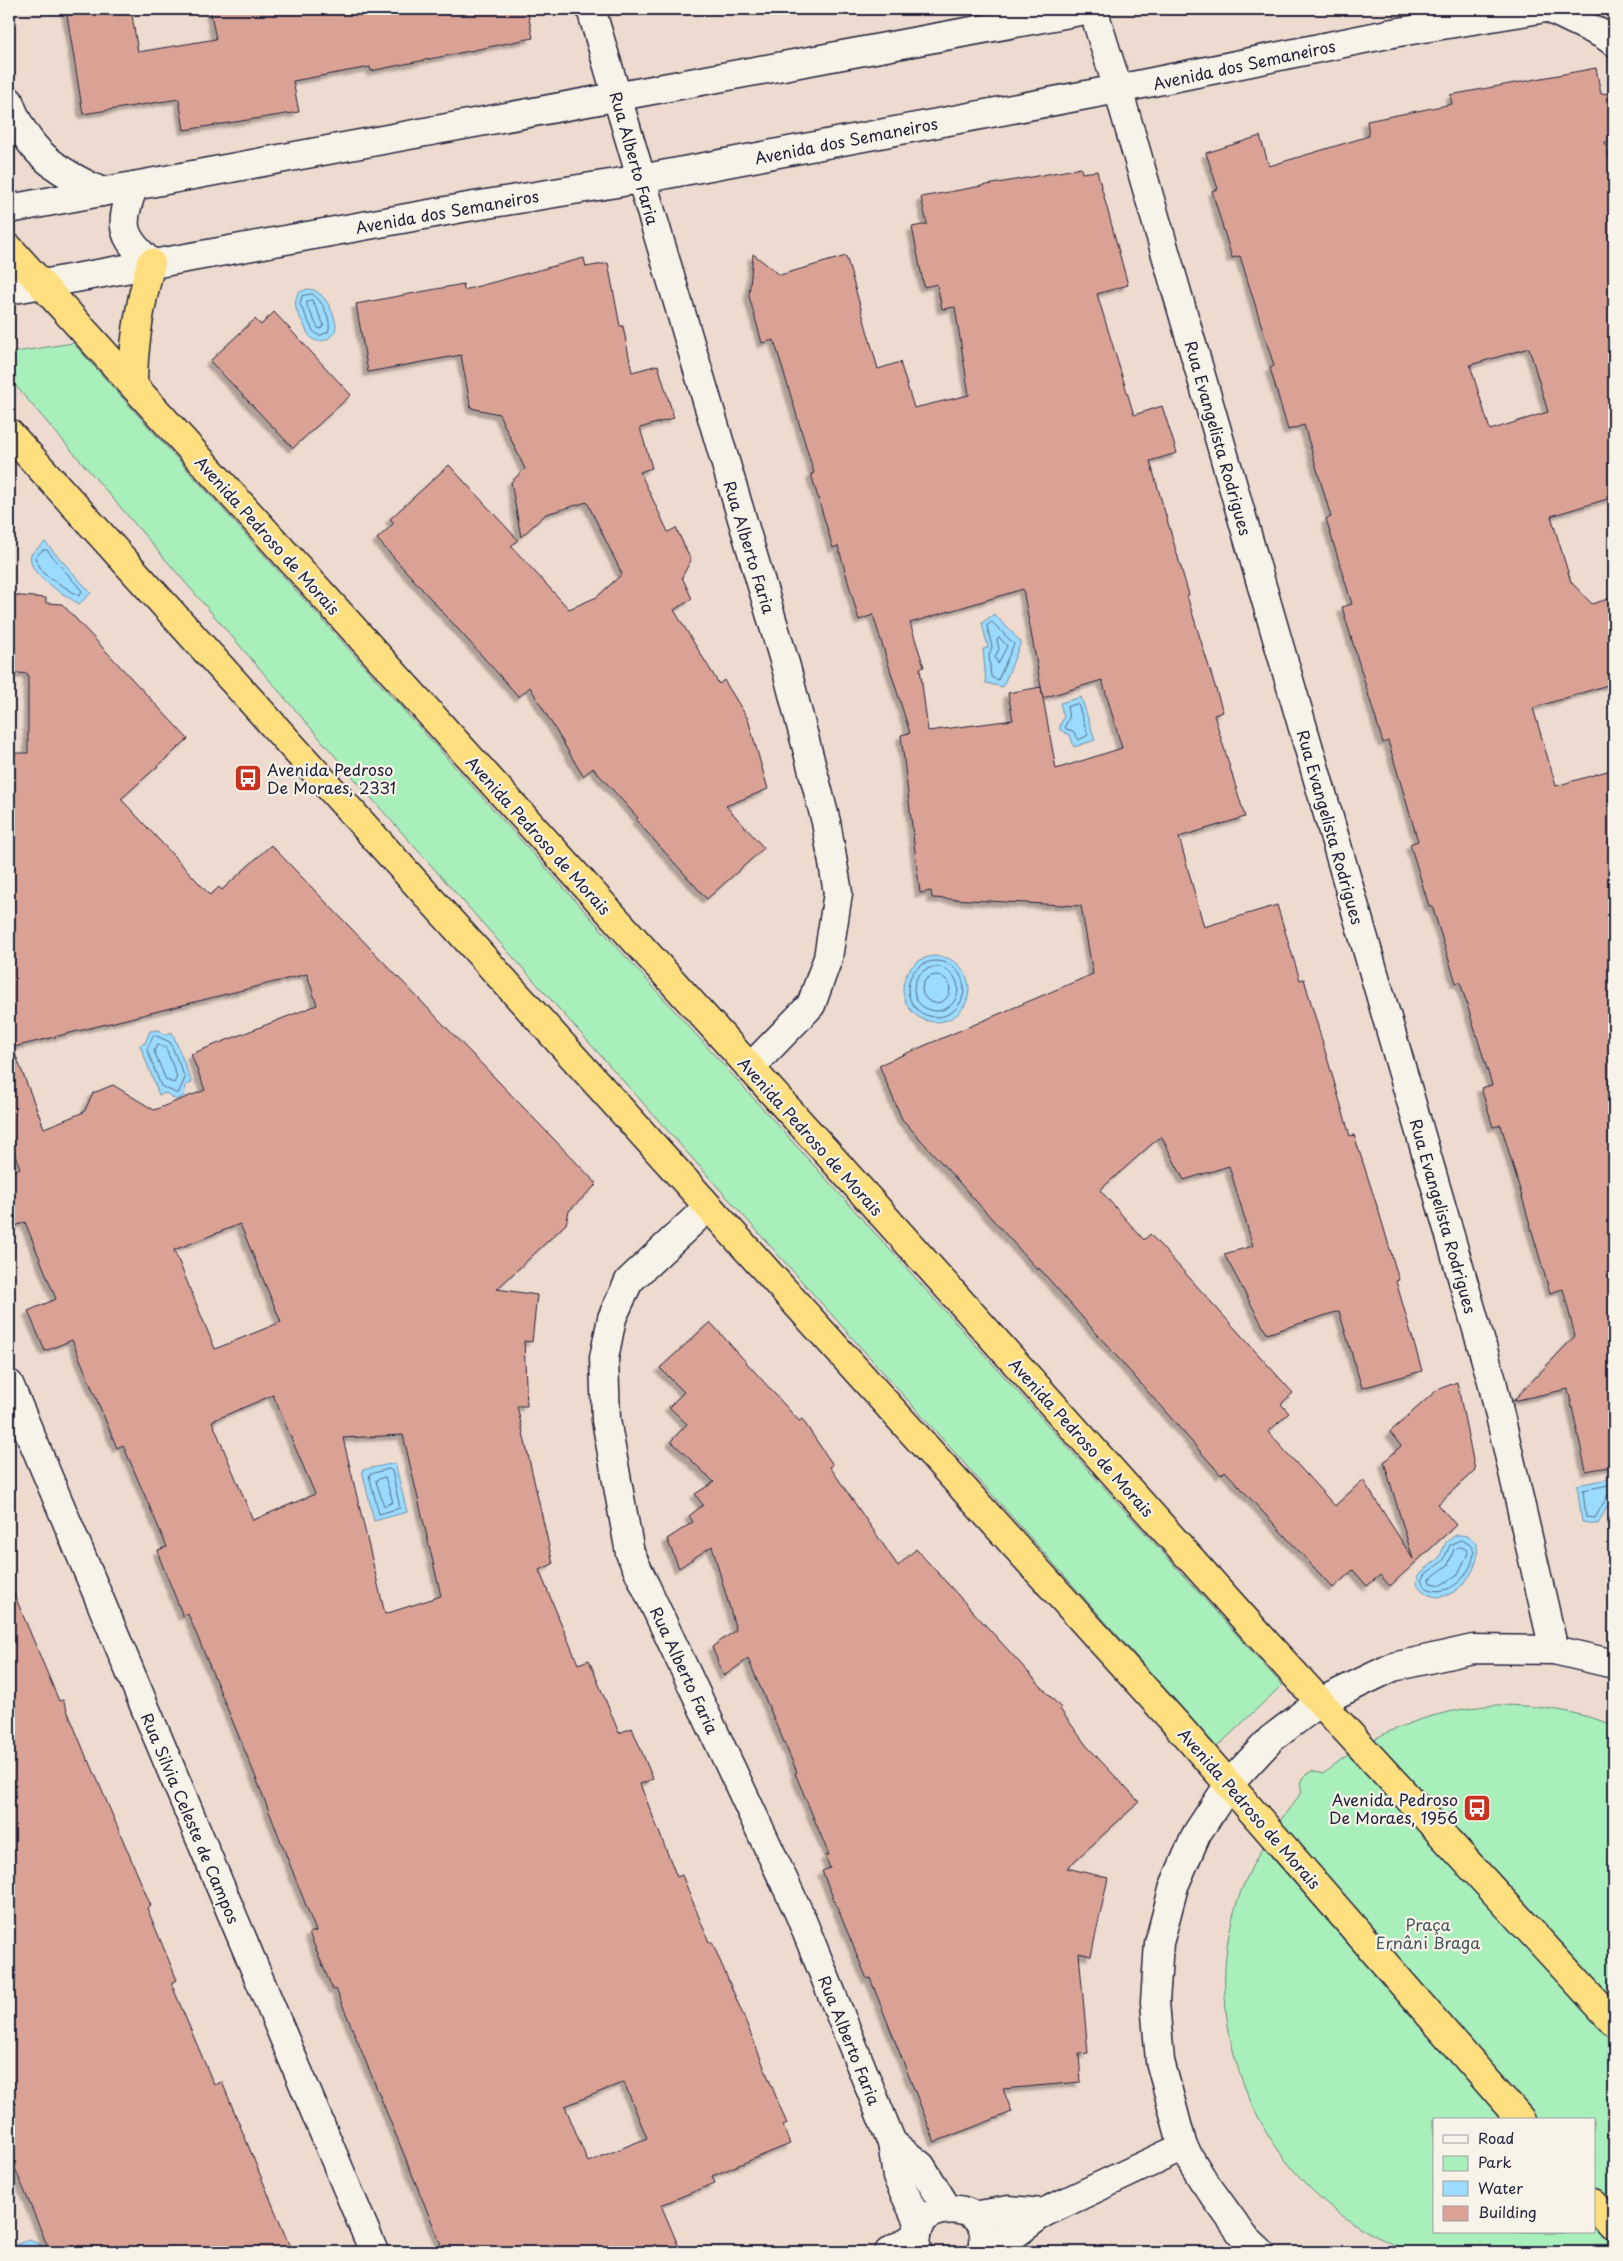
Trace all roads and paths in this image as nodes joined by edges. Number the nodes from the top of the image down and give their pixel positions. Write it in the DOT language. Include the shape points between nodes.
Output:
graph roads {
  1 [pos="591,9"];
  2 [pos="1092,9"];
  3 [pos="1540,9"];
  4 [pos="1550,9"];
  5 [pos="1614,42"];
  6 [pos="1118,90"];
  7 [pos="617,97"];
  8 [pos="9,101"];
  9 [pos="640,179"];
  10 [pos="134,186"];
  11 [pos="102,192"];
  12 [pos="9,208"];
  13 [pos="9,248"];
  14 [pos="151,263"];
  15 [pos="41,283"];
  16 [pos="9,290"];
  17 [pos="133,385"];
  18 [pos="9,433"];
  19 [pos="750,1068"];
  20 [pos="708,1207"];
  21 [pos="9,1384"];
  22 [pos="1554,1650"];
  23 [pos="1614,1664"];
  24 [pos="1320,1702"];
  25 [pos="1230,1783"];
  26 [pos="1614,2022"];
  27 [pos="1519,2118"];
  28 [pos="892,2144"];
  29 [pos="1183,2147"];
  30 [pos="1596,2206"];
  31 [pos="947,2208"];
  32 [pos="1042,2213"];
  33 [pos="973,2216"];
  34 [pos="1614,2227"];
  35 [pos="918,2238"];
  36 [pos="983,2249"];
  37 [pos="374,2252"];
  38 [pos="890,2252"];
  39 [pos="1260,2252"];
  1 -- 7 [label="street, Rua Alberto Faria"];
  2 -- 6 [label="street, Rua Evangelista Rodrigues"];
  2 -- 7 [label="street"];
  3 -- 6 [label="street, Avenida dos Semaneiros" via="1393,33"];
  4 -- 5 [label="street"];
  6 -- 9 [label="street, Avenida dos Semaneiros"];
  6 -- 22 [label="street, Rua Evangelista Rodrigues" via="1492,1381"];
  7 -- 9 [label="street, Rua Alberto Faria"];
  7 -- 10 [label="street"];
  8 -- 11 [label="street" via="18,125 52,166"];
  9 -- 14 [label="street, Avenida dos Semaneiros" via="468,206"];
  9 -- 19 [label="street, Rua Alberto Faria" via="786,667 826,822 838,893 828,958 811,1004"];
  10 -- 11 [label="street"];
  10 -- 14 [label="street" via="126,206 124,227 131,246"];
  11 -- 12 [label="street"];
  13 -- 15 [label="highway, Avenida Pedroso de Morais"];
  14 -- 15 [label="street, Avenida dos Semaneiros"];
  14 -- 17 [label="highway" via="135,337"];
  15 -- 16 [label="street, Avenida dos Semaneiros"];
  15 -- 17 [label="highway, Avenida Pedroso de Morais"];
  17 -- 19 [label="highway, Avenida Pedroso de Morais"];
  18 -- 20 [label="highway, Avenida Pedroso de Morais"];
  19 -- 24 [label="highway, Avenida Pedroso de Morais"];
  20 -- 25 [label="highway, Avenida Pedroso de Morais"];
  20 -- 28 [label="street, Rua Alberto Faria" via="629,1281 612,1318 604,1358 606,1420 630,1553 799,1913"];
  21 -- 37 [label="street, Rua Silvia Celeste de Campos"];
  22 -- 23 [label="street"];
  22 -- 24 [label="street" via="1473,1649 1402,1664"];
  24 -- 25 [label="street" via="1271,1739"];
  24 -- 26 [label="highway, Avenida Pedroso de Morais"];
  25 -- 27 [label="highway, Avenida Pedroso de Morais"];
  25 -- 29 [label="street" via="1197,1833 1174,1886 1159,1943 1155,2002 1160,2061"];
  28 -- 31 [label="street" via="922,2166"];
  28 -- 35 [label="street, Rua Alberto Faria" via="897,2177"];
  29 -- 32 [label="street"];
  29 -- 39 [label="street" via="1244,2236"];
  30 -- 34 [label="highway"];
  31 -- 33 [label="street" via="959,2209"];
  31 -- 35 [label="street" via="936,2211"];
  32 -- 33 [label="street" via="1008,2210"];
  32 -- 36 [label="street" via="1015,2234"];
  33 -- 36 [label="street" via="980,2225"];
  35 -- 38 [label="street"];
}
